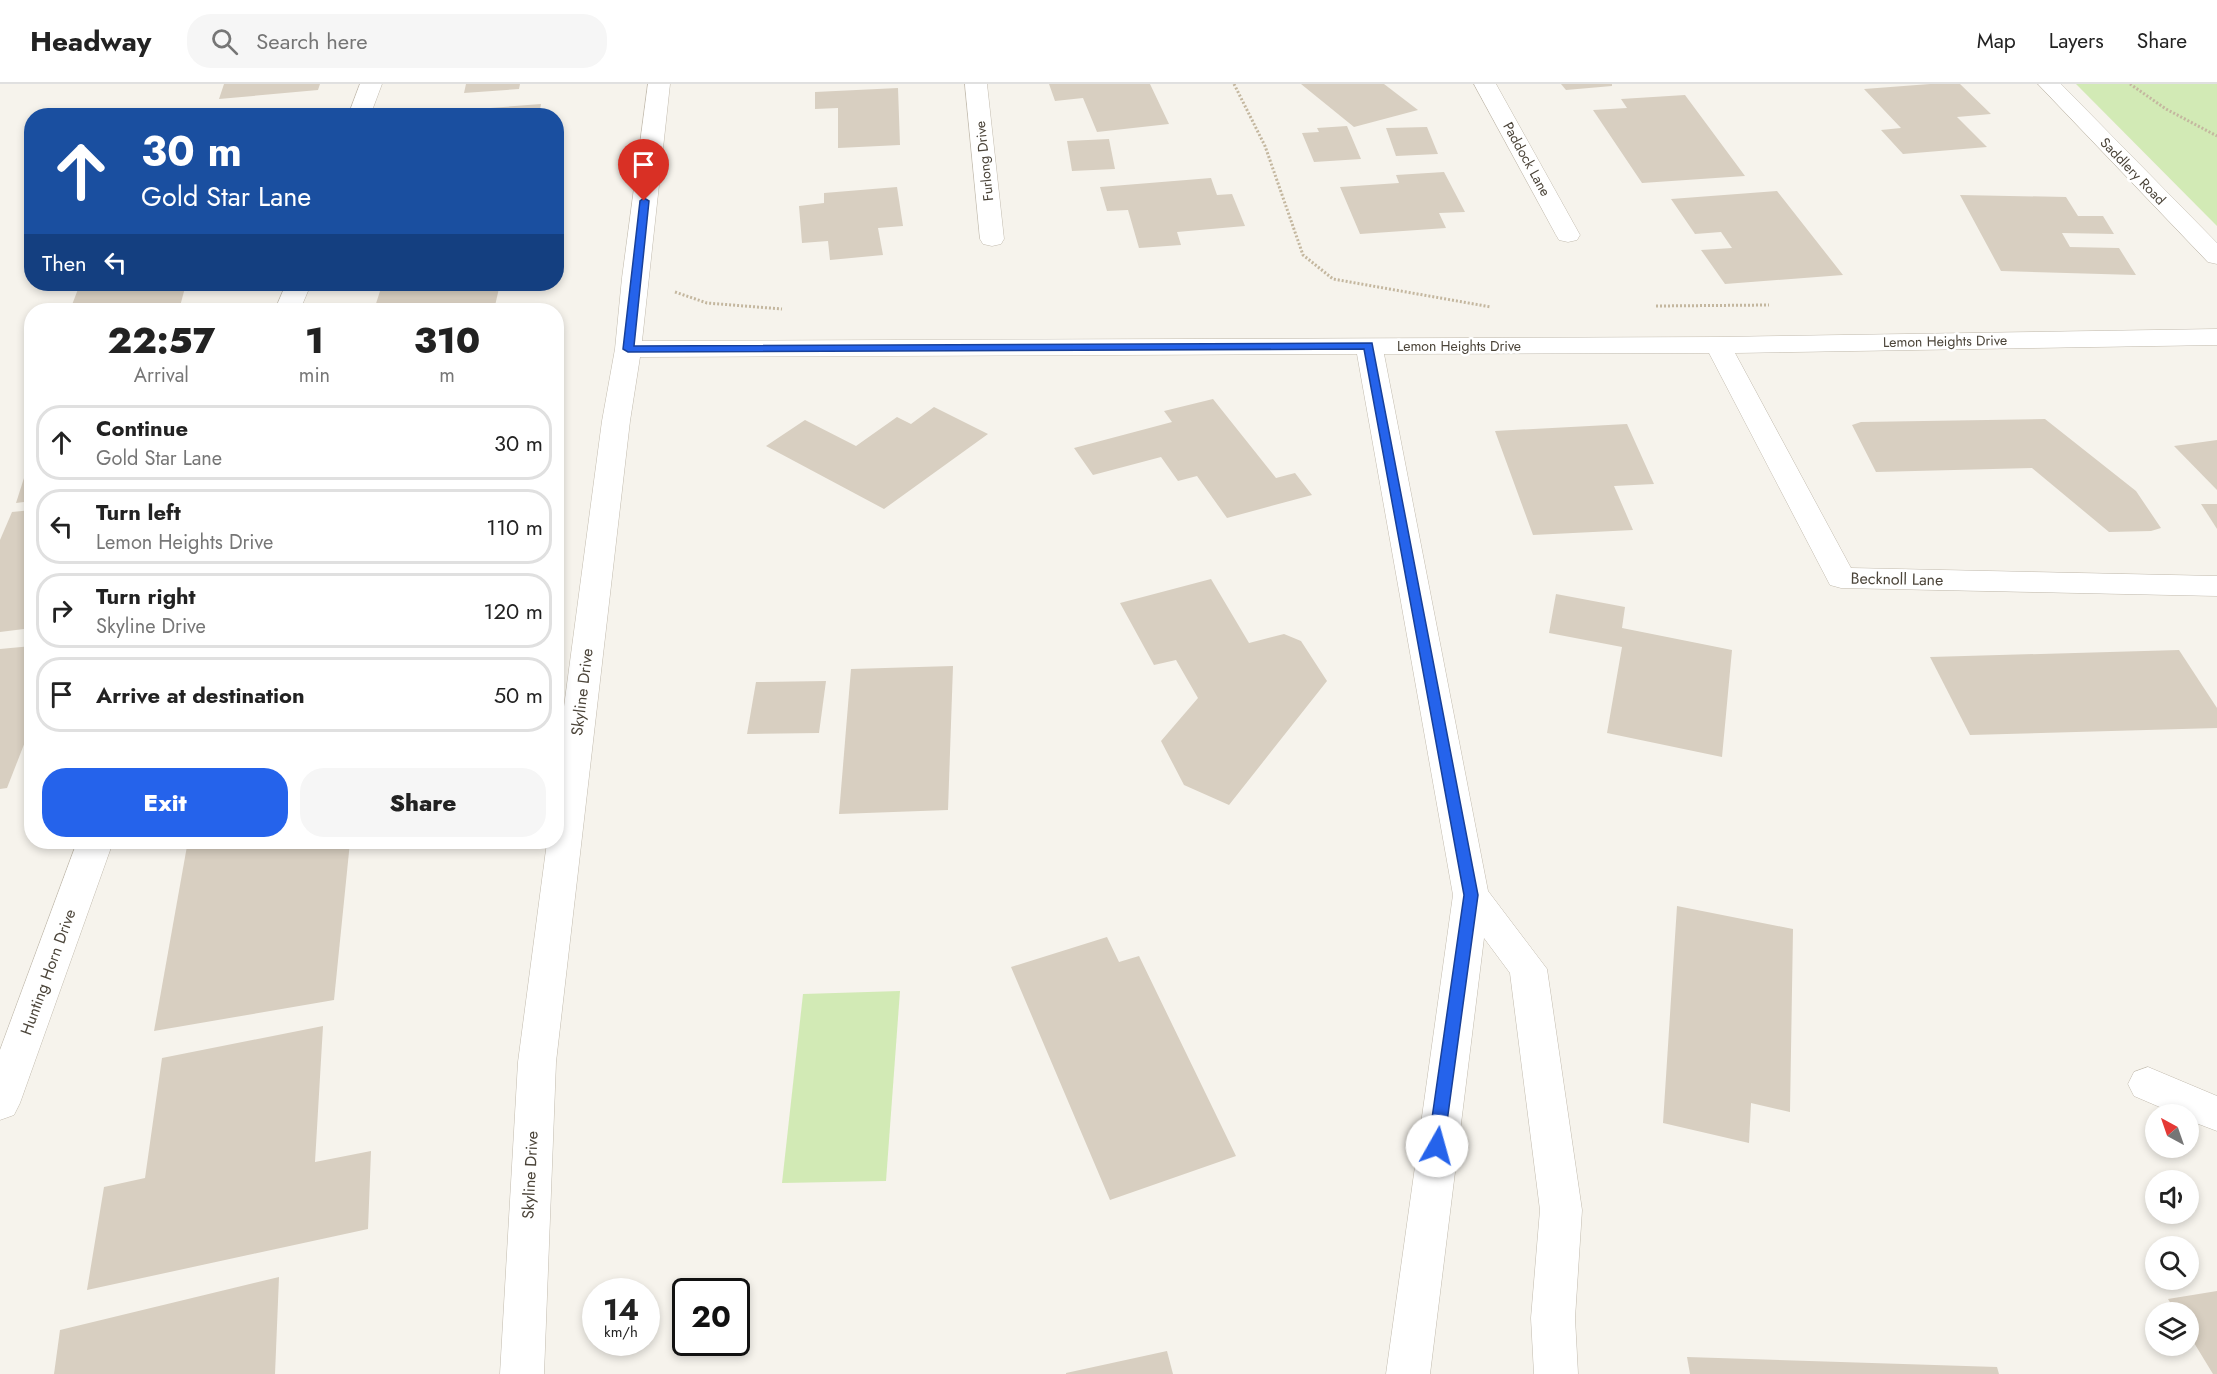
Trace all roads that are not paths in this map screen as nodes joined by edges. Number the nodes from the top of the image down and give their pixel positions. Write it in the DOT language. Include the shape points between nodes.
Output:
graph roads {
  1 [pos="371,84"];
  2 [pos="659,84"];
  3 [pos="976,84"];
  4 [pos="1485,84"];
  5 [pos="2049,84"];
  6 [pos="362,108"];
  7 [pos="1568,235"];
  8 [pos="992,239"];
  9 [pos="2217,257"];
  10 [pos="2217,337"];
  11 [pos="1718,345"];
  12 [pos="1369,346"];
  13 [pos="628,349"];
  14 [pos="2217,586"];
  15 [pos="564,843"];
  16 [pos="92,849"];
  17 [pos="563,849"];
  18 [pos="1471,895"];
  19 [pos="2148,1084"];
  20 [pos="0,1103"];
  21 [pos="2217,1114"];
  22 [pos="522,1374"];
  23 [pos="1408,1374"];
  24 [pos="1556,1374"];
  1 -- 6 [label="street"];
  2 -- 13 [label="street, Skyline Drive"];
  3 -- 8 [label="street, Furlong Drive"];
  4 -- 7 [label="street, Paddock Lane"];
  5 -- 9 [label="street, Saddlery Road"];
  10 -- 11 [label="street, Lemon Heights Drive"];
  11 -- 12 [label="street, Lemon Heights Drive"];
  11 -- 14 [label="street, Becknoll Lane" via="1841,578"];
  12 -- 13 [label="street, Lemon Heights Drive"];
  12 -- 18 [label="street"];
  13 -- 15 [label="street, Skyline Drive"];
  16 -- 20 [label="street, Hunting Horn Drive"];
  17 -- 22 [label="street, Skyline Drive" via="537,1062"];
  18 -- 23 [label="street"];
  18 -- 24 [label="street" via="1528,969 1561,1210 1553,1318"];
  19 -- 21 [label="street"];
}
